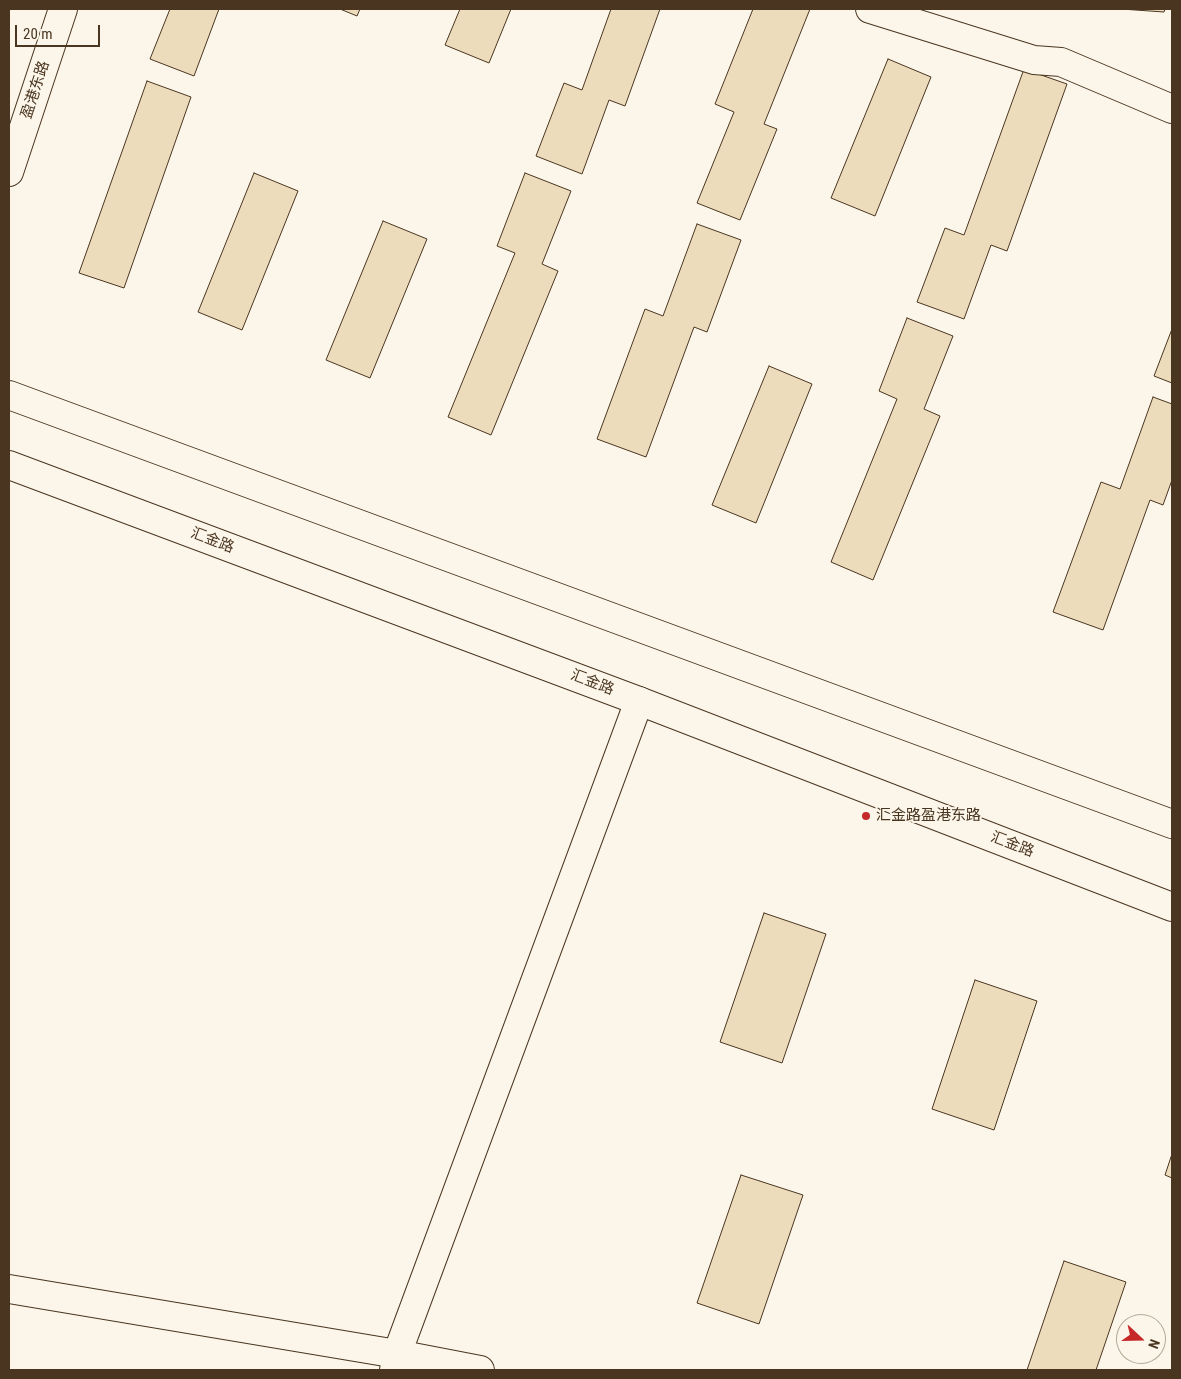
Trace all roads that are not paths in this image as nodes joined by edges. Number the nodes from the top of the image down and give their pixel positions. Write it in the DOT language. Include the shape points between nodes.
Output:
graph roads {
  1 [pos="63,9"];
  2 [pos="870,9"];
  3 [pos="1172,108"];
  4 [pos="9,172"];
  5 [pos="9,395"];
  6 [pos="9,465"];
  7 [pos="639,701"];
  8 [pos="1172,824"];
  9 [pos="1172,907"];
  10 [pos="9,1289"];
  11 [pos="395,1362"];
  12 [pos="480,1370"];
  1 -- 4 [label="main road, 盈港东路"];
  2 -- 3 [label="main road" via="1034,60 1061,62"];
  5 -- 8 [label="main road"];
  6 -- 7 [label="main road, 汇金路"];
  7 -- 9 [label="main road, 汇金路"];
  7 -- 11 [label="main road"];
  10 -- 11 [label="main road"];
  11 -- 12 [label="main road"];
}
